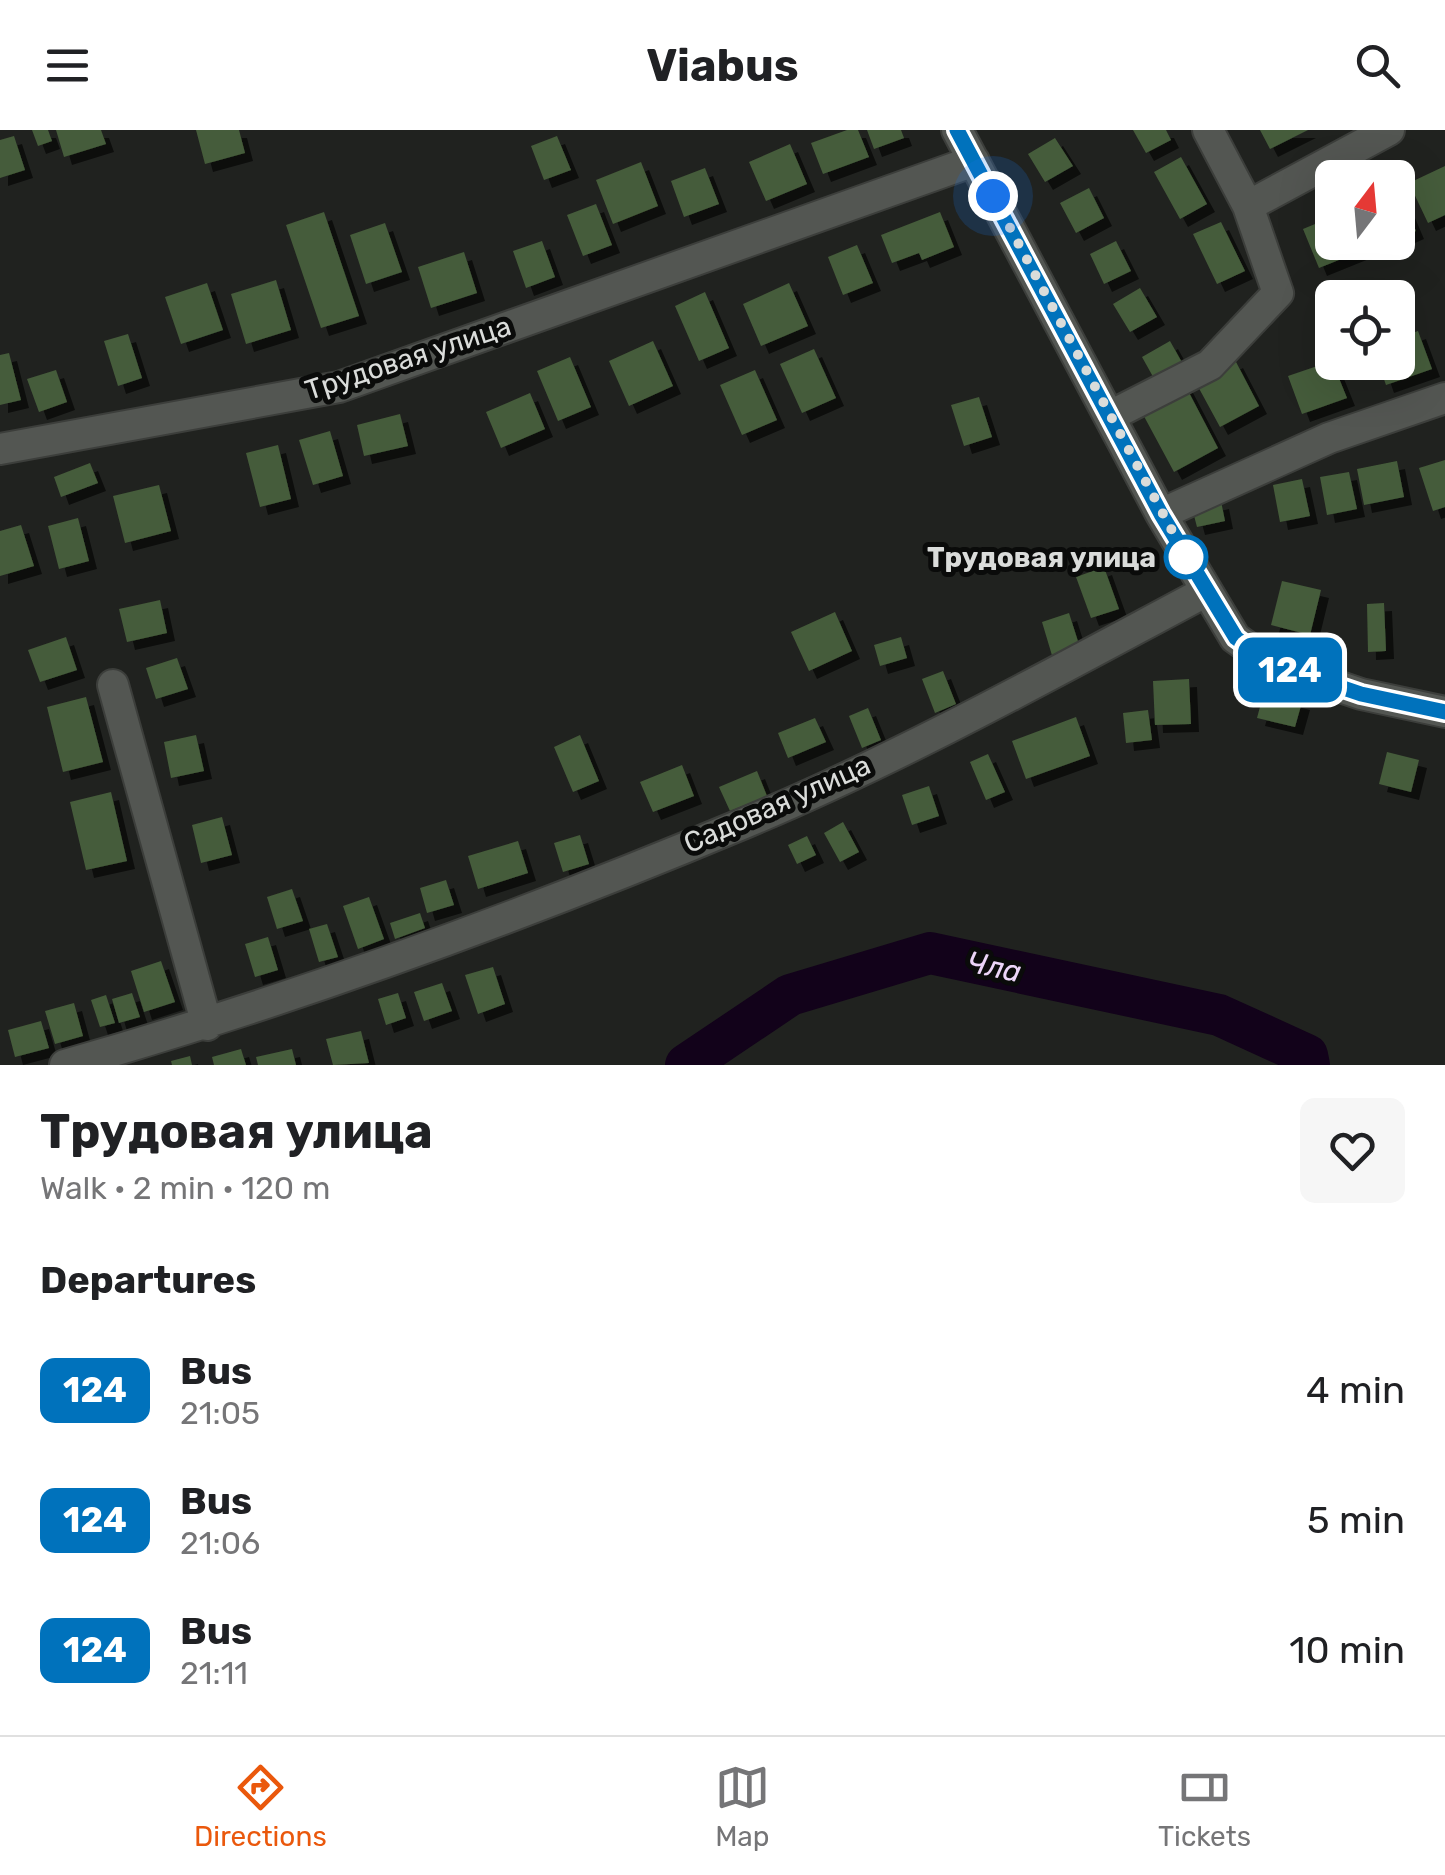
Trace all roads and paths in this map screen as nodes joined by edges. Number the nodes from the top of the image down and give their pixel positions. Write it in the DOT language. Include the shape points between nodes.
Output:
graph roads {
  1 [pos="956,130"];
  2 [pos="1208,130"];
  3 [pos="1382,131"];
  4 [pos="974,160"];
  5 [pos="1248,206"];
  6 [pos="1445,398"];
  7 [pos="1110,416"];
  8 [pos="0,449"];
  9 [pos="1161,514"];
  10 [pos="1206,592"];
  11 [pos="113,685"];
  12 [pos="1445,712"];
  13 [pos="207,1024"];
  14 [pos="65,1065"];
  1 -- 4 [label="street"];
  2 -- 5 [label="street"];
  3 -- 5 [label="street"];
  4 -- 7 [label="street"];
  4 -- 8 [label="street, Трудовая улица" via="339,386"];
  5 -- 7 [label="street" via="1278,293 1210,365"];
  6 -- 9 [label="street" via="1328,438"];
  7 -- 9 [label="street"];
  9 -- 10 [label="street"];
  10 -- 12 [label="street" via="1236,638 1270,663 1361,694"];
  10 -- 13 [label="street, Садовая улица" via="1022,690 750,821"];
  11 -- 13 [label="street"];
  13 -- 14 [label="street, Садовая улица"];
}
